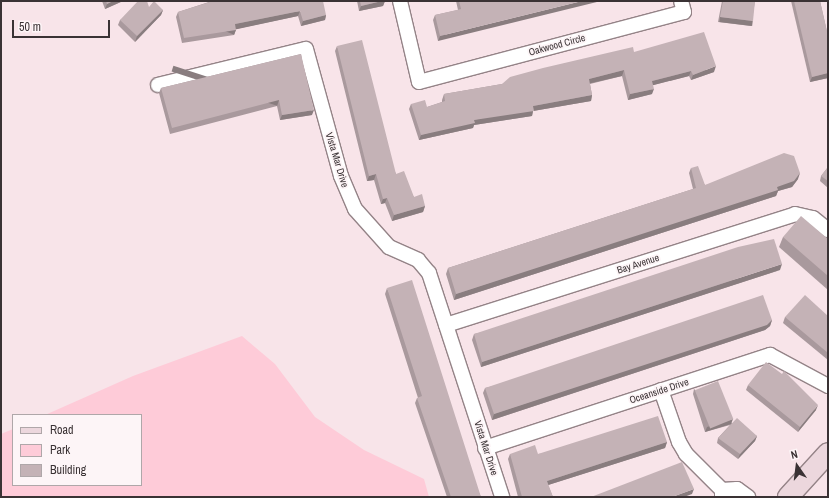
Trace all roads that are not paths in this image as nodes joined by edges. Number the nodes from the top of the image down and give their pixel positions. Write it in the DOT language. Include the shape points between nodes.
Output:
graph roads {
  1 [pos="400,1"];
  2 [pos="682,1"];
  3 [pos="158,85"];
  4 [pos="828,230"];
  5 [pos="446,325"];
  6 [pos="828,386"];
  7 [pos="661,390"];
  8 [pos="486,448"];
  9 [pos="828,453"];
  10 [pos="719,495"];
  11 [pos="502,497"];
  12 [pos="748,497"];
  13 [pos="788,497"];
  1 -- 2 [label="street, Oakwood Circle" via="419,82 684,12"];
  3 -- 5 [label="street, Vista Mar Drive" via="306,49 341,176 355,209 389,247 418,260 429,273"];
  4 -- 5 [label="street, Bay Avenue" via="813,218 795,214"];
  5 -- 8 [label="street, Vista Mar Drive"];
  6 -- 7 [label="street, Oceanside Drive" via="770,355"];
  7 -- 8 [label="street, Oceanside Drive"];
  7 -- 10 [label="street" via="686,454"];
  8 -- 11 [label="street, Vista Mar Drive"];
  9 -- 13 [label="main road"];
  10 -- 12 [label="street" via="737,489"];
}
